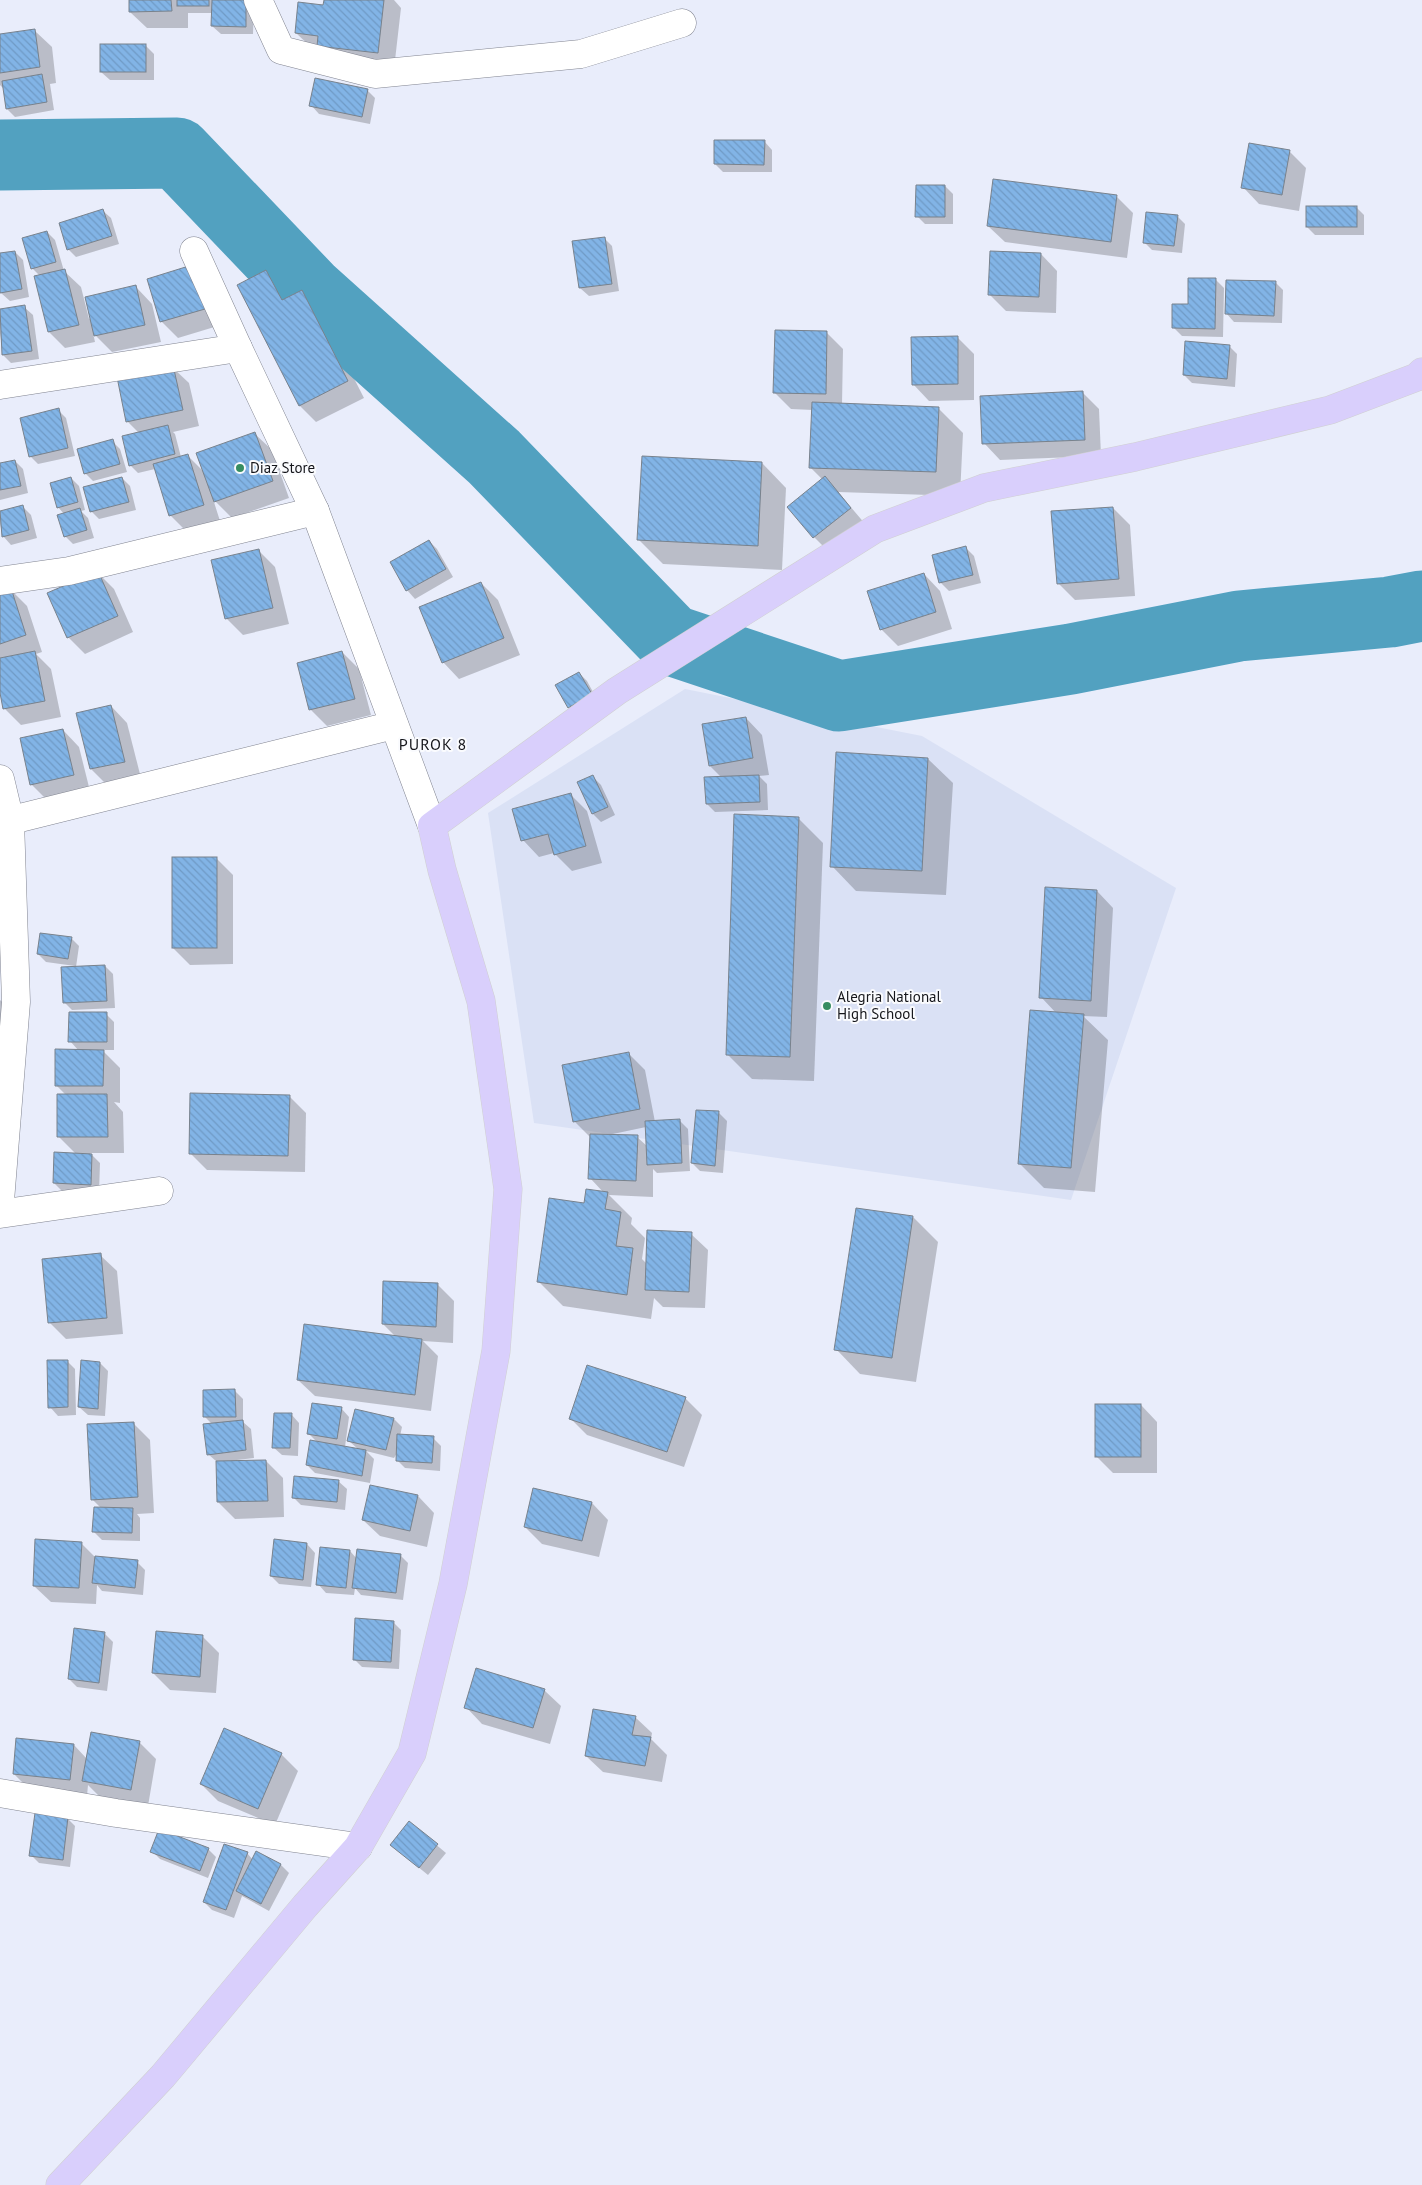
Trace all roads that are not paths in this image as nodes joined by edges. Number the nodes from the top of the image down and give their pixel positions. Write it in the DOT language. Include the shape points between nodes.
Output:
graph roads {
  1 [pos="258,0"];
  2 [pos="682,23"];
  3 [pos="194,250"];
  4 [pos="238,348"];
  5 [pos="1422,372"];
  6 [pos="0,385"];
  7 [pos="315,511"];
  8 [pos="0,582"];
  9 [pos="394,725"];
  10 [pos="0,779"];
  11 [pos="5,822"];
  12 [pos="432,826"];
  13 [pos="159,1191"];
  14 [pos="0,1201"];
  15 [pos="0,1214"];
  16 [pos="0,1793"];
  17 [pos="358,1847"];
  18 [pos="60,2185"];
  1 -- 2 [label="street" via="281,50 375,74 581,54"];
  3 -- 4 [label="street"];
  4 -- 6 [label="street"];
  4 -- 7 [label="street"];
  5 -- 12 [label="main road" via="1330,410 1136,457 984,488 875,529 617,691"];
  7 -- 8 [label="street" via="69,571"];
  7 -- 9 [label="street"];
  9 -- 11 [label="street"];
  9 -- 12 [label="street"];
  10 -- 11 [label="street"];
  11 -- 14 [label="street" via="16,1002"];
  12 -- 17 [label="main road" via="480,1001 508,1189 496,1351 453,1584 412,1753"];
  13 -- 15 [label="street"];
  16 -- 17 [label="street"];
  17 -- 18 [label="main road" via="162,2076"];
}
